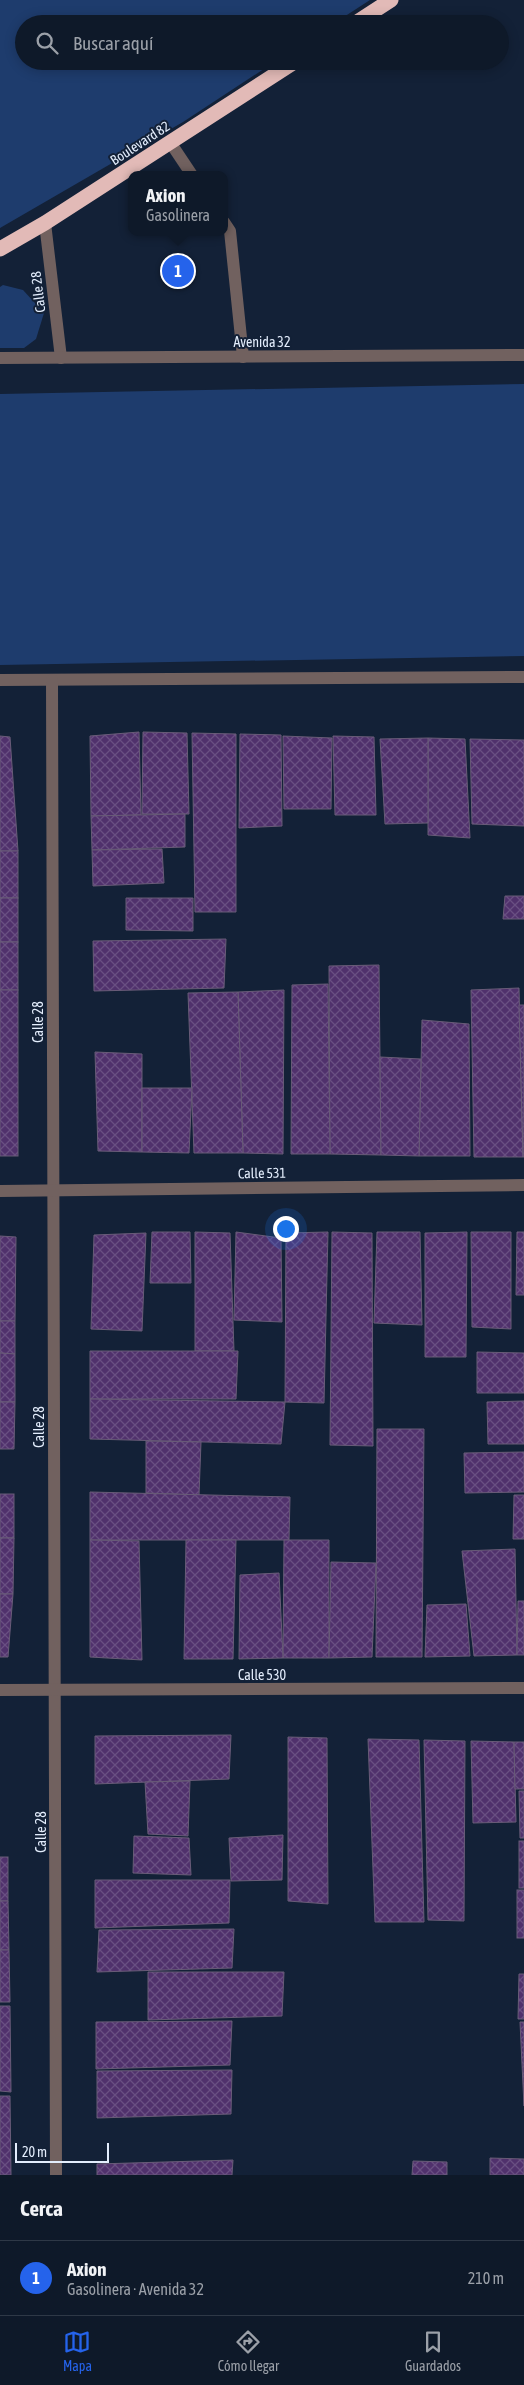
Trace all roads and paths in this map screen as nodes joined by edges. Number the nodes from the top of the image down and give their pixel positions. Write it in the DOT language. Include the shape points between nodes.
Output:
graph roads {
  1 [pos="391,0"];
  2 [pos="368,15"];
  3 [pos="282,70"];
  4 [pos="170,142"];
  5 [pos="189,171"];
  6 [pos="45,223"];
  7 [pos="228,228"];
  8 [pos="0,249"];
  9 [pos="524,355"];
  10 [pos="242,357"];
  11 [pos="0,358"];
  12 [pos="61,358"];
  13 [pos="524,677"];
  14 [pos="0,680"];
  15 [pos="52,680"];
  16 [pos="524,1185"];
  17 [pos="0,1191"];
  18 [pos="53,1191"];
  19 [pos="524,1688"];
  20 [pos="0,1690"];
  21 [pos="56,1690"];
  22 [pos="56,2175"];
  1 -- 2 [label="highway"];
  3 -- 4 [label="highway, Boulevard 82"];
  4 -- 5 [label="street"];
  4 -- 6 [label="highway, Boulevard 82"];
  6 -- 8 [label="highway, Boulevard 82"];
  6 -- 12 [label="street, Calle 28"];
  7 -- 10 [label="street"];
  9 -- 10 [label="street, Avenida 32"];
  10 -- 12 [label="street, Avenida 32"];
  11 -- 12 [label="street, Avenida 32"];
  13 -- 15 [label="street"];
  14 -- 15 [label="street"];
  15 -- 18 [label="street, Calle 28"];
  16 -- 18 [label="street, Calle 531"];
  17 -- 18 [label="street, Calle 531"];
  18 -- 21 [label="street, Calle 28"];
  19 -- 21 [label="street, Calle 530"];
  20 -- 21 [label="street, Calle 530"];
  21 -- 22 [label="street, Calle 28"];
}
